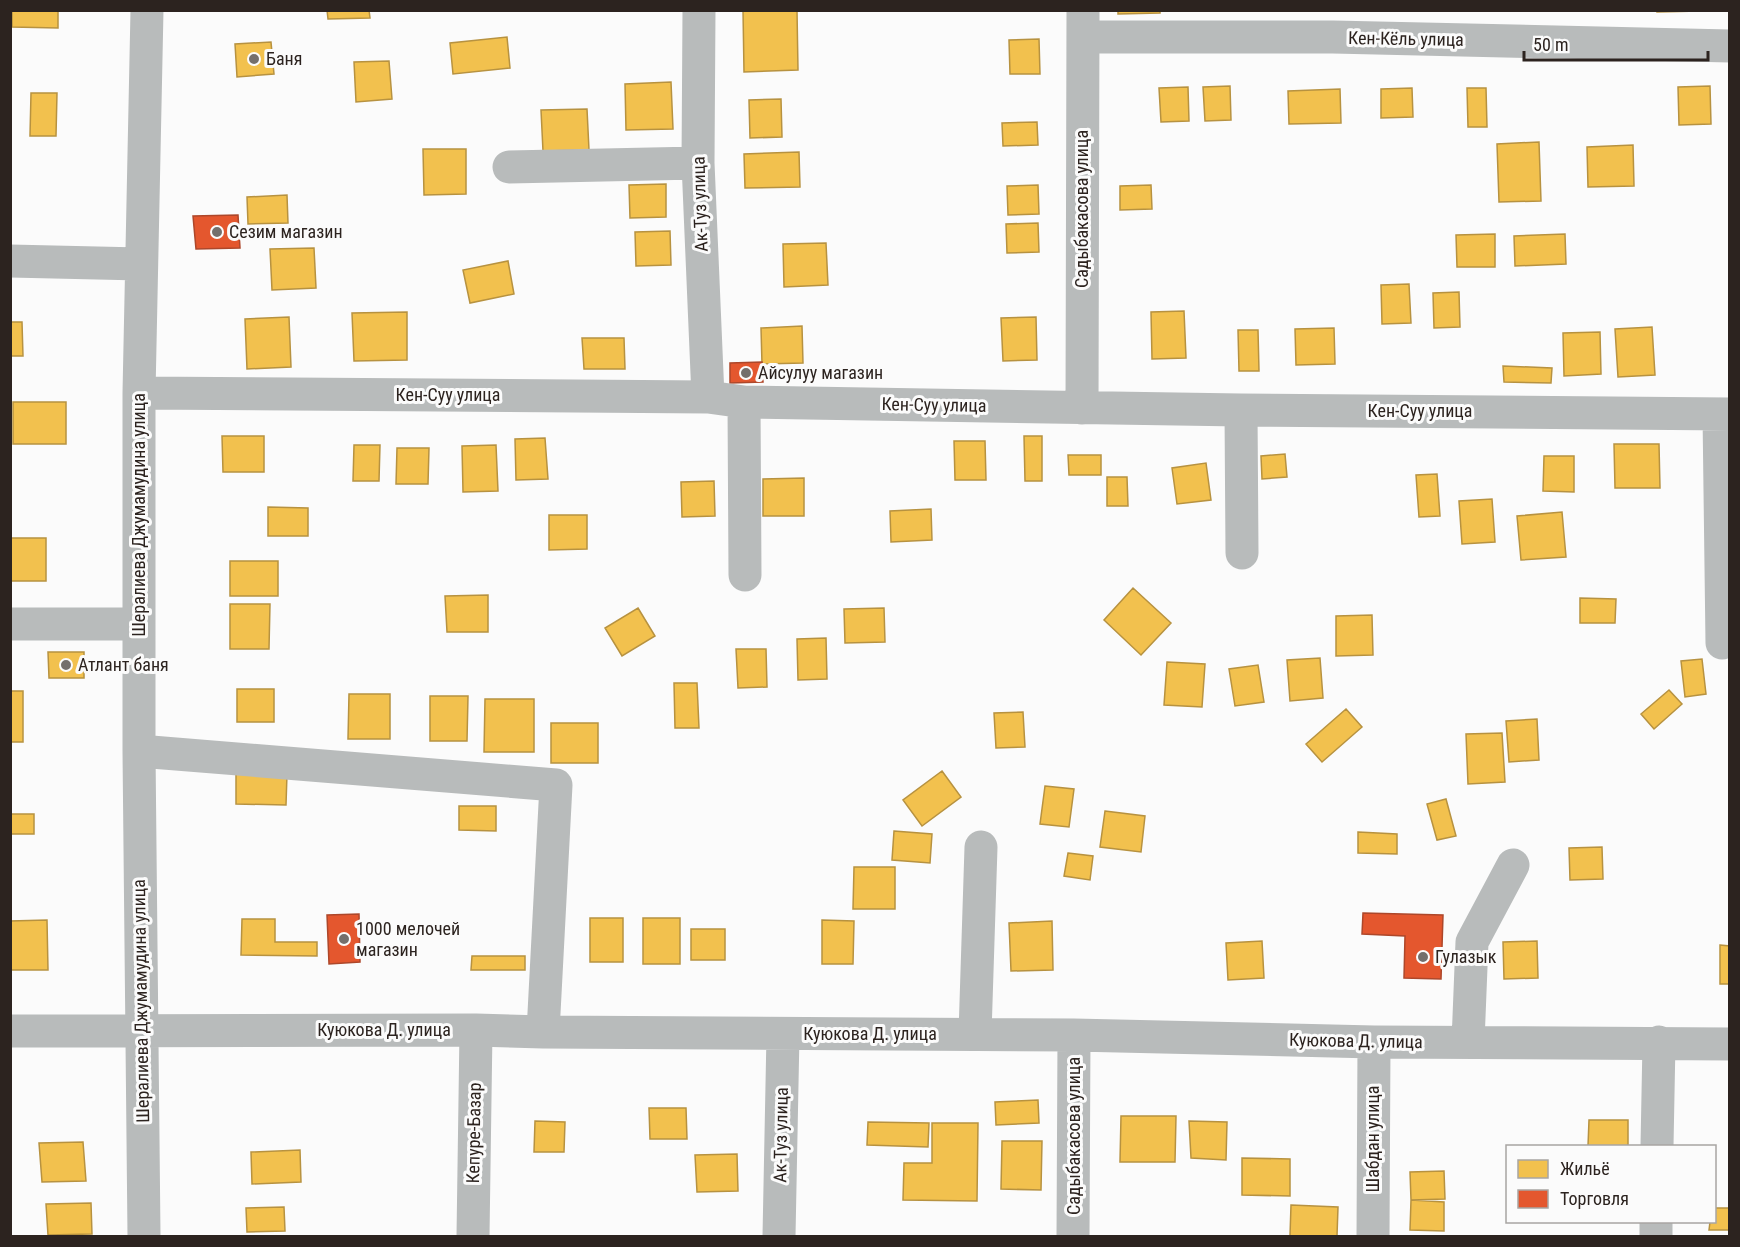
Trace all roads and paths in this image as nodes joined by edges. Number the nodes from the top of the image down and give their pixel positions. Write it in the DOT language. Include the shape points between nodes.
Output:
graph roads {
  1 [pos="147,10"];
  2 [pos="699,10"];
  3 [pos="1083,24"];
  4 [pos="1333,24"];
  5 [pos="1730,46"];
  6 [pos="698,163"];
  7 [pos="508,167"];
  8 [pos="10,261"];
  9 [pos="141,264"];
  10 [pos="138,393"];
  11 [pos="708,397"];
  12 [pos="744,402"];
  13 [pos="1082,408"];
  14 [pos="1241,410"];
  15 [pos="1724,414"];
  16 [pos="1242,553"];
  17 [pos="745,575"];
  18 [pos="10,624"];
  19 [pos="139,624"];
  20 [pos="1722,643"];
  21 [pos="139,751"];
  22 [pos="981,847"];
  23 [pos="1513,865"];
  24 [pos="141,1030"];
  25 [pos="476,1030"];
  26 [pos="10,1031"];
  27 [pos="543,1032"];
  28 [pos="783,1034"];
  29 [pos="975,1034"];
  30 [pos="1074,1035"];
  31 [pos="1374,1042"];
  32 [pos="1468,1042"];
  33 [pos="1659,1042"];
  34 [pos="1730,1044"];
  35 [pos="1657,1145"];
  36 [pos="144,1236"];
  37 [pos="473,1236"];
  38 [pos="779,1236"];
  39 [pos="1073,1236"];
  40 [pos="1372,1236"];
  1 -- 9 [label="street, Шералиева Джумамудина улица"];
  2 -- 6 [label="street, Ак-Туз улица"];
  3 -- 4 [label="street, Кен-Кёль улица"];
  3 -- 13 [label="street, Садыбакасова улица"];
  4 -- 5 [label="street, Кен-Кёль улица"];
  6 -- 7 [label="street"];
  6 -- 11 [label="street, Ак-Туз улица"];
  8 -- 9 [label="street"];
  9 -- 10 [label="street, Шералиева Джумамудина улица"];
  10 -- 11 [label="street, Кен-Суу улица"];
  10 -- 19 [label="street, Шералиева Джумамудина улица"];
  11 -- 12 [label="street, Кен-Суу улица"];
  12 -- 13 [label="street, Кен-Суу улица"];
  12 -- 17 [label="street"];
  13 -- 14 [label="street, Кен-Суу улица"];
  14 -- 15 [label="street, Кен-Суу улица"];
  14 -- 16 [label="street"];
  15 -- 20 [label="street"];
  18 -- 19 [label="street"];
  19 -- 21 [label="street, Шералиева Джумамудина улица"];
  21 -- 24 [label="street, Шералиева Джумамудина улица"];
  21 -- 27 [label="street" via="556,785"];
  22 -- 29 [label="street"];
  23 -- 32 [label="street" via="1472,942"];
  24 -- 25 [label="street, Куюкова Д. улица"];
  24 -- 26 [label="street, Куюкова Д. улица"];
  24 -- 36 [label="street, Шералиева Джумамудина улица"];
  25 -- 27 [label="street, Куюкова Д. улица"];
  25 -- 37 [label="street, Кепуре-Базар"];
  27 -- 28 [label="street, Куюкова Д. улица"];
  28 -- 29 [label="street, Куюкова Д. улица"];
  28 -- 38 [label="street, Ак-Туз улица"];
  29 -- 30 [label="street, Куюкова Д. улица"];
  30 -- 31 [label="street, Куюкова Д. улица"];
  30 -- 39 [label="street, Садыбакасова улица"];
  31 -- 32 [label="street, Куюкова Д. улица"];
  31 -- 40 [label="street, Шабдан улица"];
  32 -- 33 [label="street, Куюкова Д. улица"];
  33 -- 34 [label="street, Куюкова Д. улица"];
  33 -- 35 [label="street"];
}
